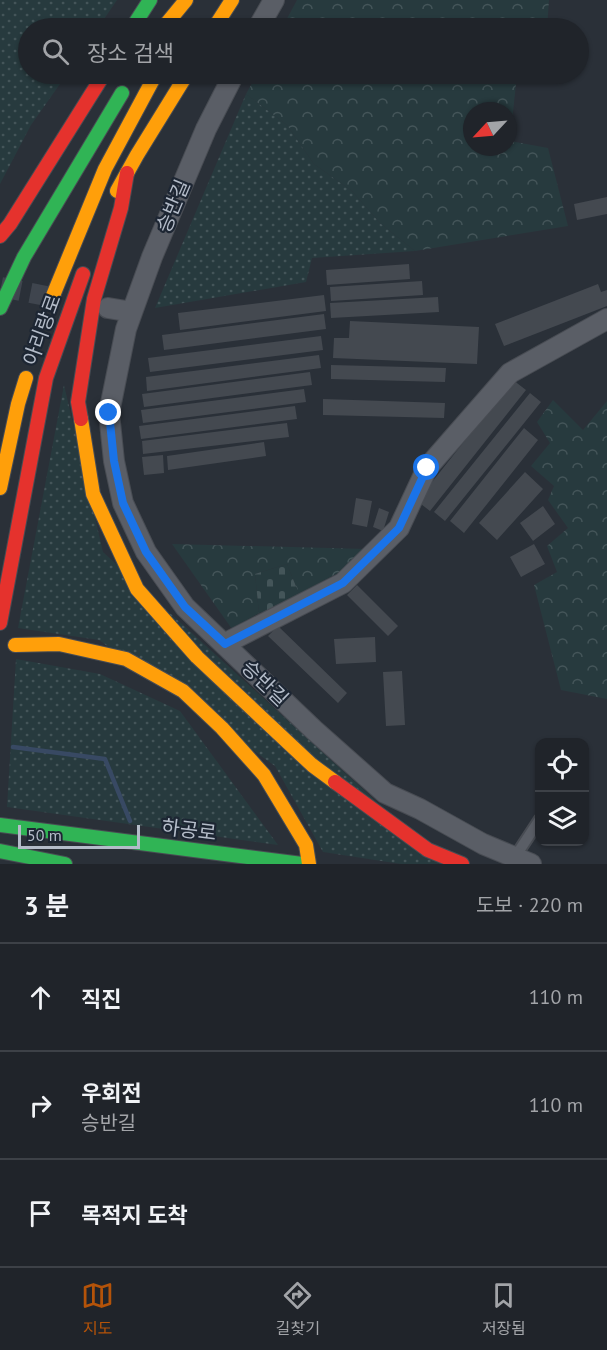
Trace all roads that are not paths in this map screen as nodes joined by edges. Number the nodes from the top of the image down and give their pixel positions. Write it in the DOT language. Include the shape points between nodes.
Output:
graph roads {
  1 [pos="150,0"];
  2 [pos="186,0"];
  3 [pos="199,0"];
  4 [pos="232,0"];
  5 [pos="274,0"];
  6 [pos="138,18"];
  7 [pos="171,18"];
  8 [pos="189,18"];
  9 [pos="220,18"];
  10 [pos="264,18"];
  11 [pos="98,84"];
  12 [pos="128,84"];
  13 [pos="151,84"];
  14 [pos="181,84"];
  15 [pos="229,84"];
  16 [pos="127,173"];
  17 [pos="106,210"];
  18 [pos="0,236"];
  19 [pos="88,261"];
  20 [pos="50,306"];
  21 [pos="0,308"];
  22 [pos="108,308"];
  23 [pos="132,312"];
  24 [pos="607,319"];
  25 [pos="32,360"];
  26 [pos="0,488"];
  27 [pos="0,623"];
  28 [pos="225,644"];
  29 [pos="15,645"];
  30 [pos="0,825"];
  31 [pos="535,831"];
  32 [pos="0,851"];
  33 [pos="523,860"];
  34 [pos="66,864"];
  35 [pos="302,864"];
  36 [pos="309,864"];
  37 [pos="462,864"];
  1 -- 6 [label="main road"];
  2 -- 7 [label="main road"];
  3 -- 8 [label="main road"];
  4 -- 9 [label="main road"];
  5 -- 10 [label="street"];
  11 -- 18 [label="main road"];
  12 -- 21 [label="main road" via="24,257"];
  13 -- 20 [label="main road, 아리랑로" via="105,169"];
  14 -- 16 [label="main road"];
  15 -- 23 [label="street, 승반길" via="206,129"];
  16 -- 17 [label="main road"];
  16 -- 37 [label="main road" via="121,208 94,299 78,402 93,494 137,589 198,657 312,765 428,850"];
  19 -- 27 [label="main road, 아리랑로" via="46,378"];
  22 -- 23 [label="street"];
  23 -- 28 [label="street, 승반길" via="109,413 123,503 146,552 185,607"];
  24 -- 28 [label="street" via="510,373 427,468 399,528 343,583"];
  25 -- 26 [label="main road, 아리랑로"];
  28 -- 33 [label="street, 승반길" via="385,793 483,844"];
  29 -- 36 [label="main road" via="59,644 126,659 183,691 264,775 306,845"];
  30 -- 35 [label="main road, 하공로"];
  31 -- 33 [label="lane"];
  32 -- 34 [label="main road"];
}
